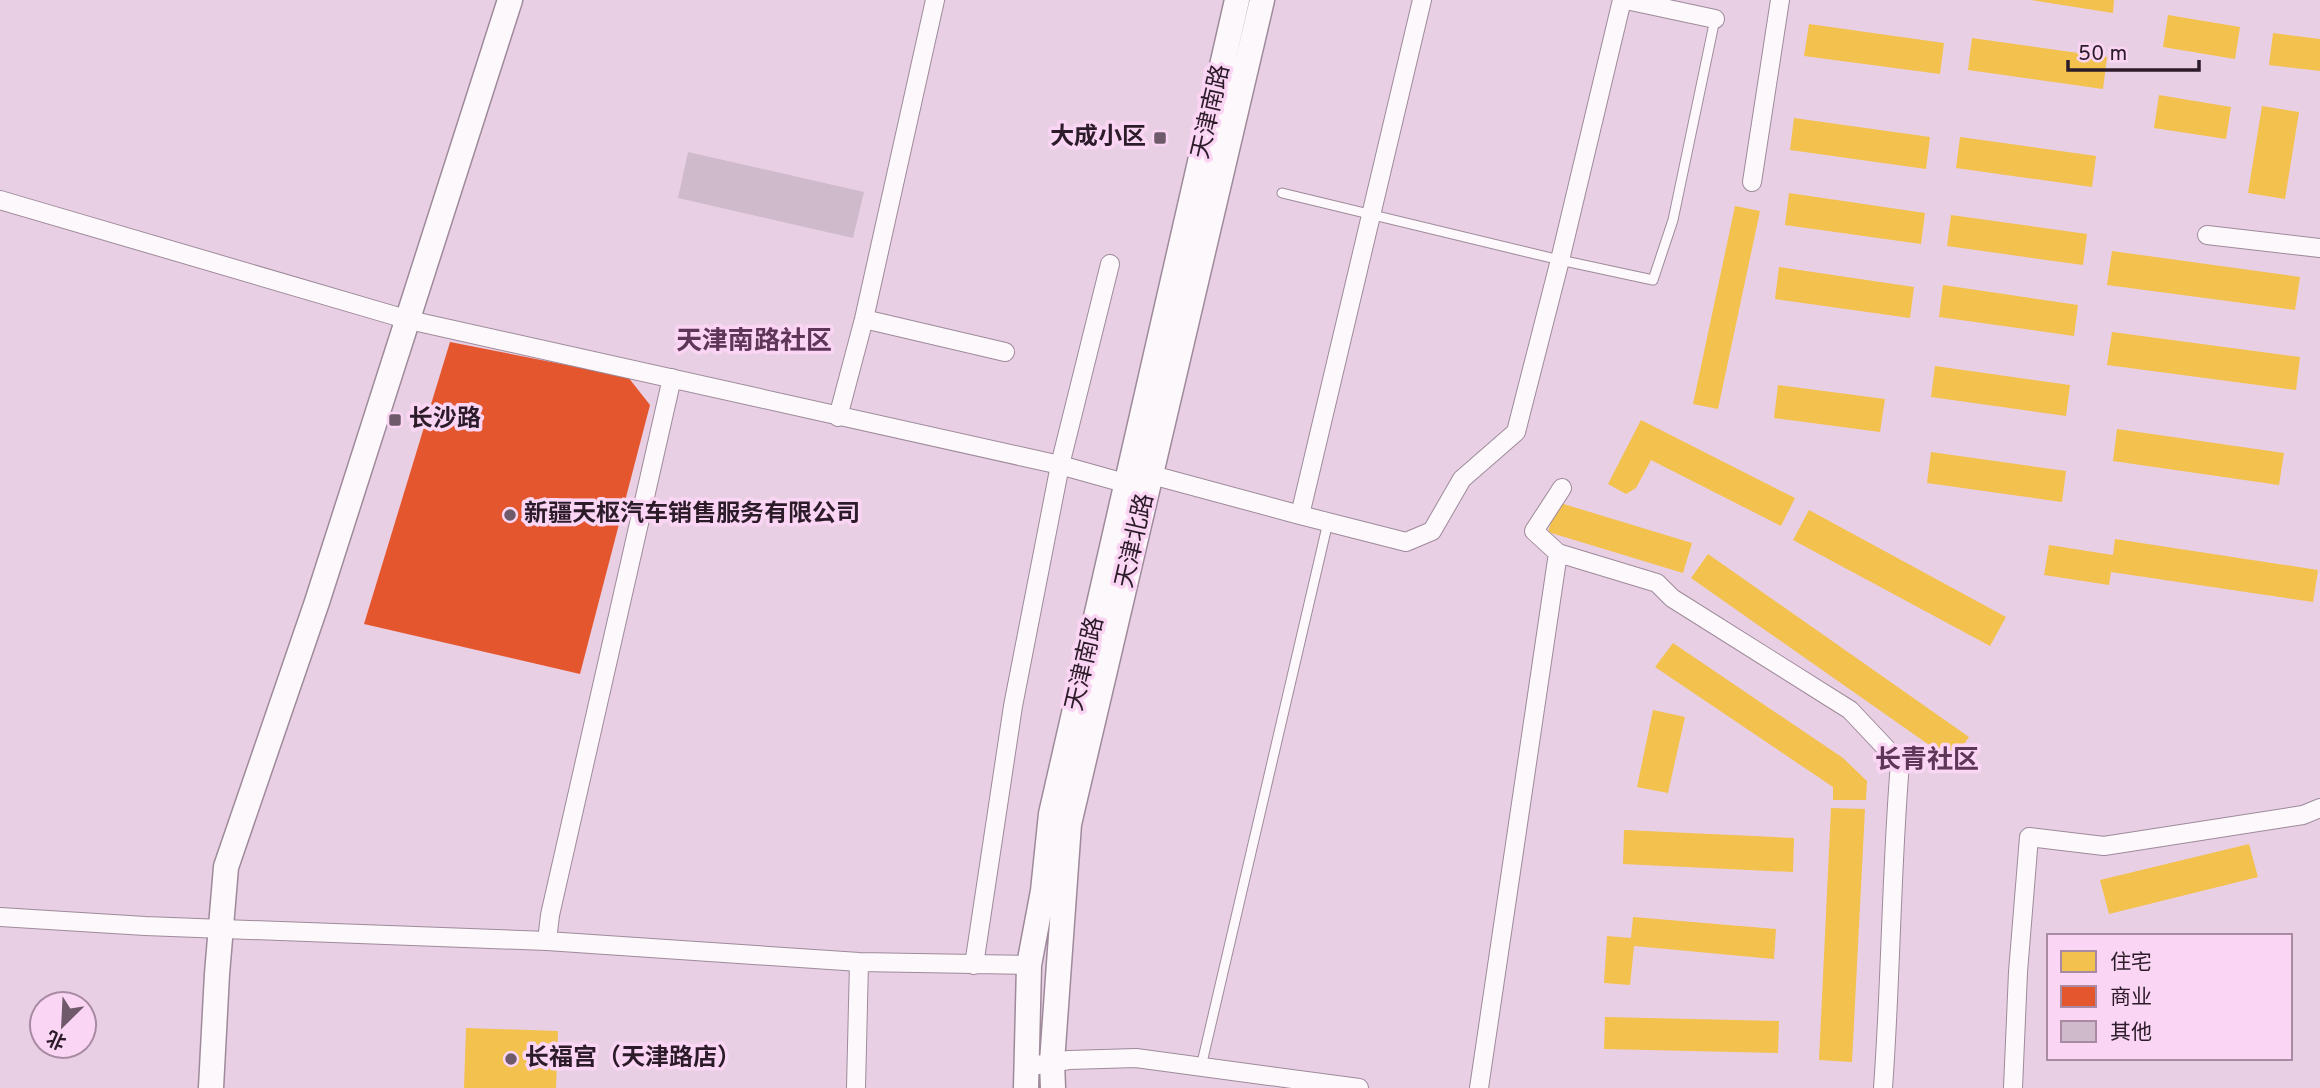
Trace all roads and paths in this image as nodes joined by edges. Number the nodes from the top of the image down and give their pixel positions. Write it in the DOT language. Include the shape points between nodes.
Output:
graph roads {
  1 [pos="510,0"];
  2 [pos="935,0"];
  3 [pos="1237,0"];
  4 [pos="1262,0"];
  5 [pos="1422,0"];
  6 [pos="1624,0"];
  7 [pos="1780,0"];
  8 [pos="1715,19"];
  9 [pos="1752,182"];
  10 [pos="1282,194"];
  11 [pos="0,200"];
  12 [pos="1372,215"];
  13 [pos="2207,236"];
  14 [pos="2320,248"];
  15 [pos="1560,260"];
  16 [pos="1110,264"];
  17 [pos="864,319"];
  18 [pos="409,320"];
  19 [pos="1005,352"];
  20 [pos="672,379"];
  21 [pos="838,417"];
  22 [pos="1060,465"];
  23 [pos="1152,475"];
  24 [pos="1128,484"];
  25 [pos="1562,488"];
  26 [pos="1300,515"];
  27 [pos="1328,522"];
  28 [pos="1558,553"];
  29 [pos="2320,807"];
  30 [pos="0,917"];
  31 [pos="222,928"];
  32 [pos="547,941"];
  33 [pos="859,962"];
  34 [pos="974,965"];
  35 [pos="1029,965"];
  36 [pos="1052,1062"];
  37 [pos="1201,1067"];
  38 [pos="1026,1077"];
  39 [pos="1222,1079"];
  40 [pos="211,1088"];
  41 [pos="856,1088"];
  42 [pos="1053,1088"];
  43 [pos="1359,1088"];
  44 [pos="1479,1088"];
  45 [pos="1883,1088"];
  46 [pos="2013,1088"];
  1 -- 18 [label="street"];
  2 -- 17 [label="street"];
  3 -- 24 [label="street, 天津南路"];
  4 -- 23 [label="street, 天津北路"];
  5 -- 12 [label="street"];
  6 -- 8 [label="street"];
  6 -- 15 [label="street"];
  7 -- 9 [label="street"];
  8 -- 15 [label="lane" via="1672,220 1653,280"];
  10 -- 12 [label="lane"];
  11 -- 18 [label="street"];
  12 -- 15 [label="lane"];
  12 -- 26 [label="street"];
  13 -- 14 [label="street"];
  15 -- 27 [label="street" via="1516,432 1462,479 1432,531 1406,541"];
  16 -- 22 [label="street"];
  17 -- 19 [label="street"];
  17 -- 21 [label="street"];
  18 -- 20 [label="street"];
  18 -- 31 [label="street" via="226,867"];
  20 -- 21 [label="street"];
  20 -- 32 [label="street"];
  21 -- 22 [label="street"];
  22 -- 24 [label="street"];
  22 -- 34 [label="street" via="1013,706"];
  23 -- 26 [label="street"];
  23 -- 36 [label="street, 天津北路" via="1069,824"];
  24 -- 35 [label="street, 天津南路" via="1051,814"];
  25 -- 28 [label="street" via="1534,531"];
  26 -- 27 [label="street"];
  27 -- 37 [label="lane"];
  28 -- 44 [label="street"];
  28 -- 45 [label="street" via="1657,583 1672,598 1850,710 1900,763"];
  29 -- 46 [label="street" via="2303,815 2104,846 2029,837"];
  30 -- 31 [label="street"];
  31 -- 32 [label="street"];
  31 -- 40 [label="street"];
  32 -- 33 [label="street"];
  33 -- 34 [label="street"];
  33 -- 41 [label="street"];
  34 -- 35 [label="street"];
  35 -- 38 [label="street, 天津南路"];
  36 -- 37 [label="street" via="1136,1058"];
  36 -- 38 [label="street"];
  36 -- 42 [label="street, 天津北路"];
  37 -- 39 [label="street"];
  39 -- 43 [label="street"];
}
